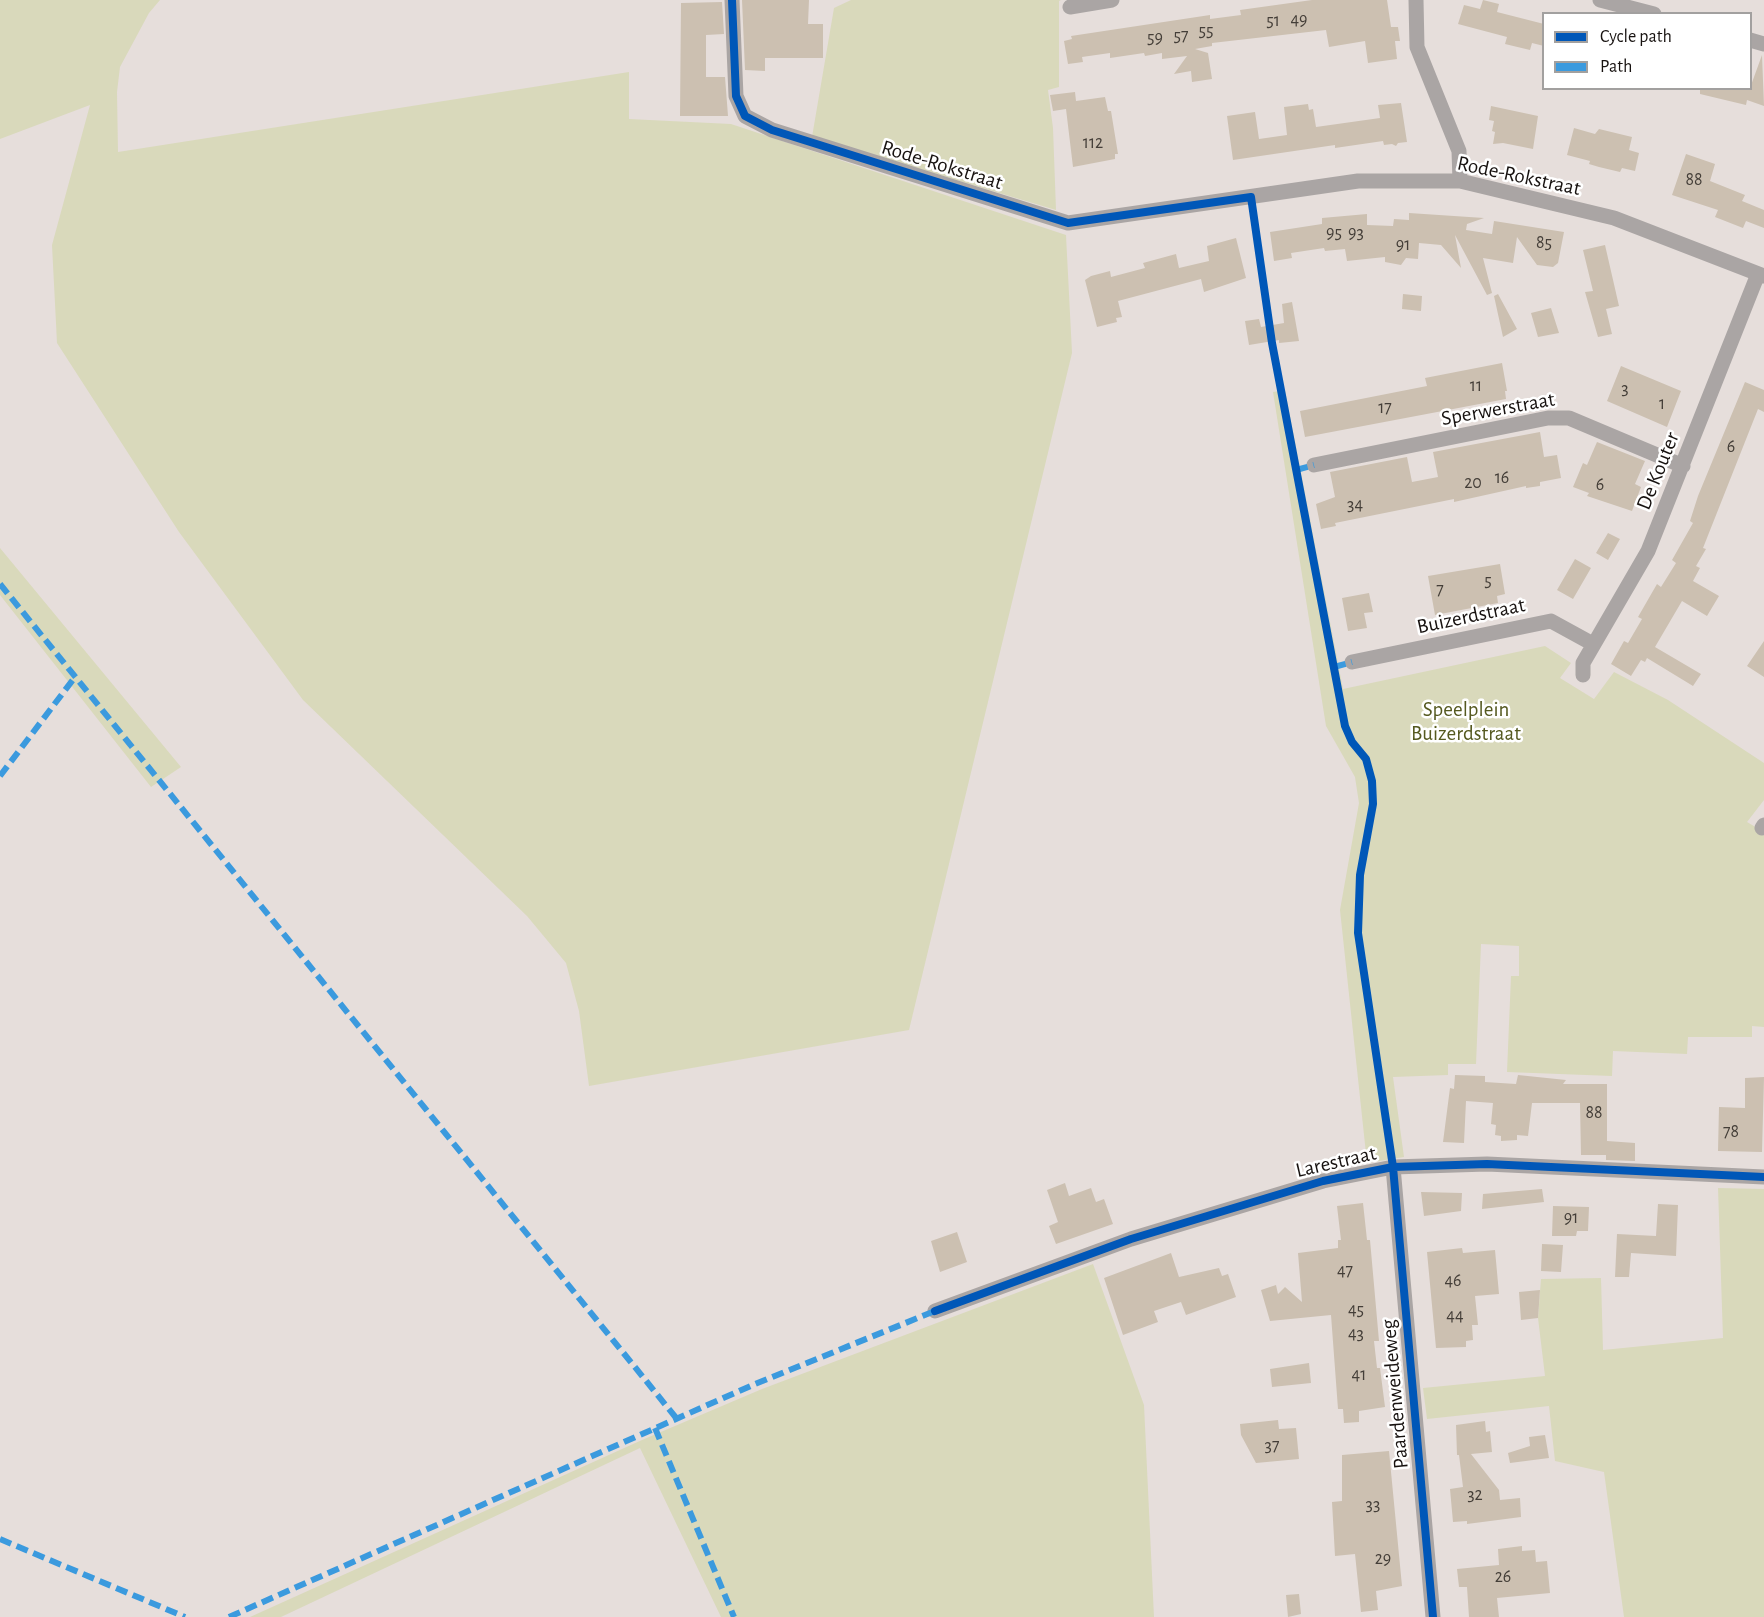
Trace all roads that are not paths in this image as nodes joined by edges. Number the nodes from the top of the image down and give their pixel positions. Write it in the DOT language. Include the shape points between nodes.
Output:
graph roads {
  1 [pos="732,0"];
  2 [pos="1112,0"];
  3 [pos="1416,0"];
  4 [pos="1600,0"];
  5 [pos="1070,7"];
  6 [pos="1646,12"];
  7 [pos="1460,181"];
  8 [pos="1761,275"];
  9 [pos="1314,465"];
  10 [pos="1683,466"];
  11 [pos="1593,644"];
  12 [pos="1352,662"];
  13 [pos="1583,675"];
  14 [pos="1394,1167"];
  15 [pos="1764,1177"];
  16 [pos="935,1311"];
  17 [pos="1433,1617"];
  1 -- 7 [label="street, Rode-Rokstraat" via="736,96 745,116 772,130 1068,223 1358,181"];
  2 -- 5 [label="street"];
  3 -- 7 [label="street" via="1417,47 1459,151"];
  4 -- 6 [label="street"];
  7 -- 8 [label="street, Rode-Rokstraat" via="1614,218"];
  8 -- 10 [label="street, De Kouter"];
  9 -- 10 [label="street, Sperwerstraat" via="1548,418 1569,418"];
  10 -- 11 [label="street, De Kouter" via="1648,551"];
  11 -- 12 [label="street, Buizerdstraat" via="1551,621"];
  11 -- 13 [label="street, De Kouter" via="1583,663"];
  14 -- 15 [label="street, Larestraat" via="1487,1164"];
  14 -- 16 [label="street, Larestraat" via="1323,1181 1131,1239"];
  14 -- 17 [label="street, Paardenweideweg"];
}
